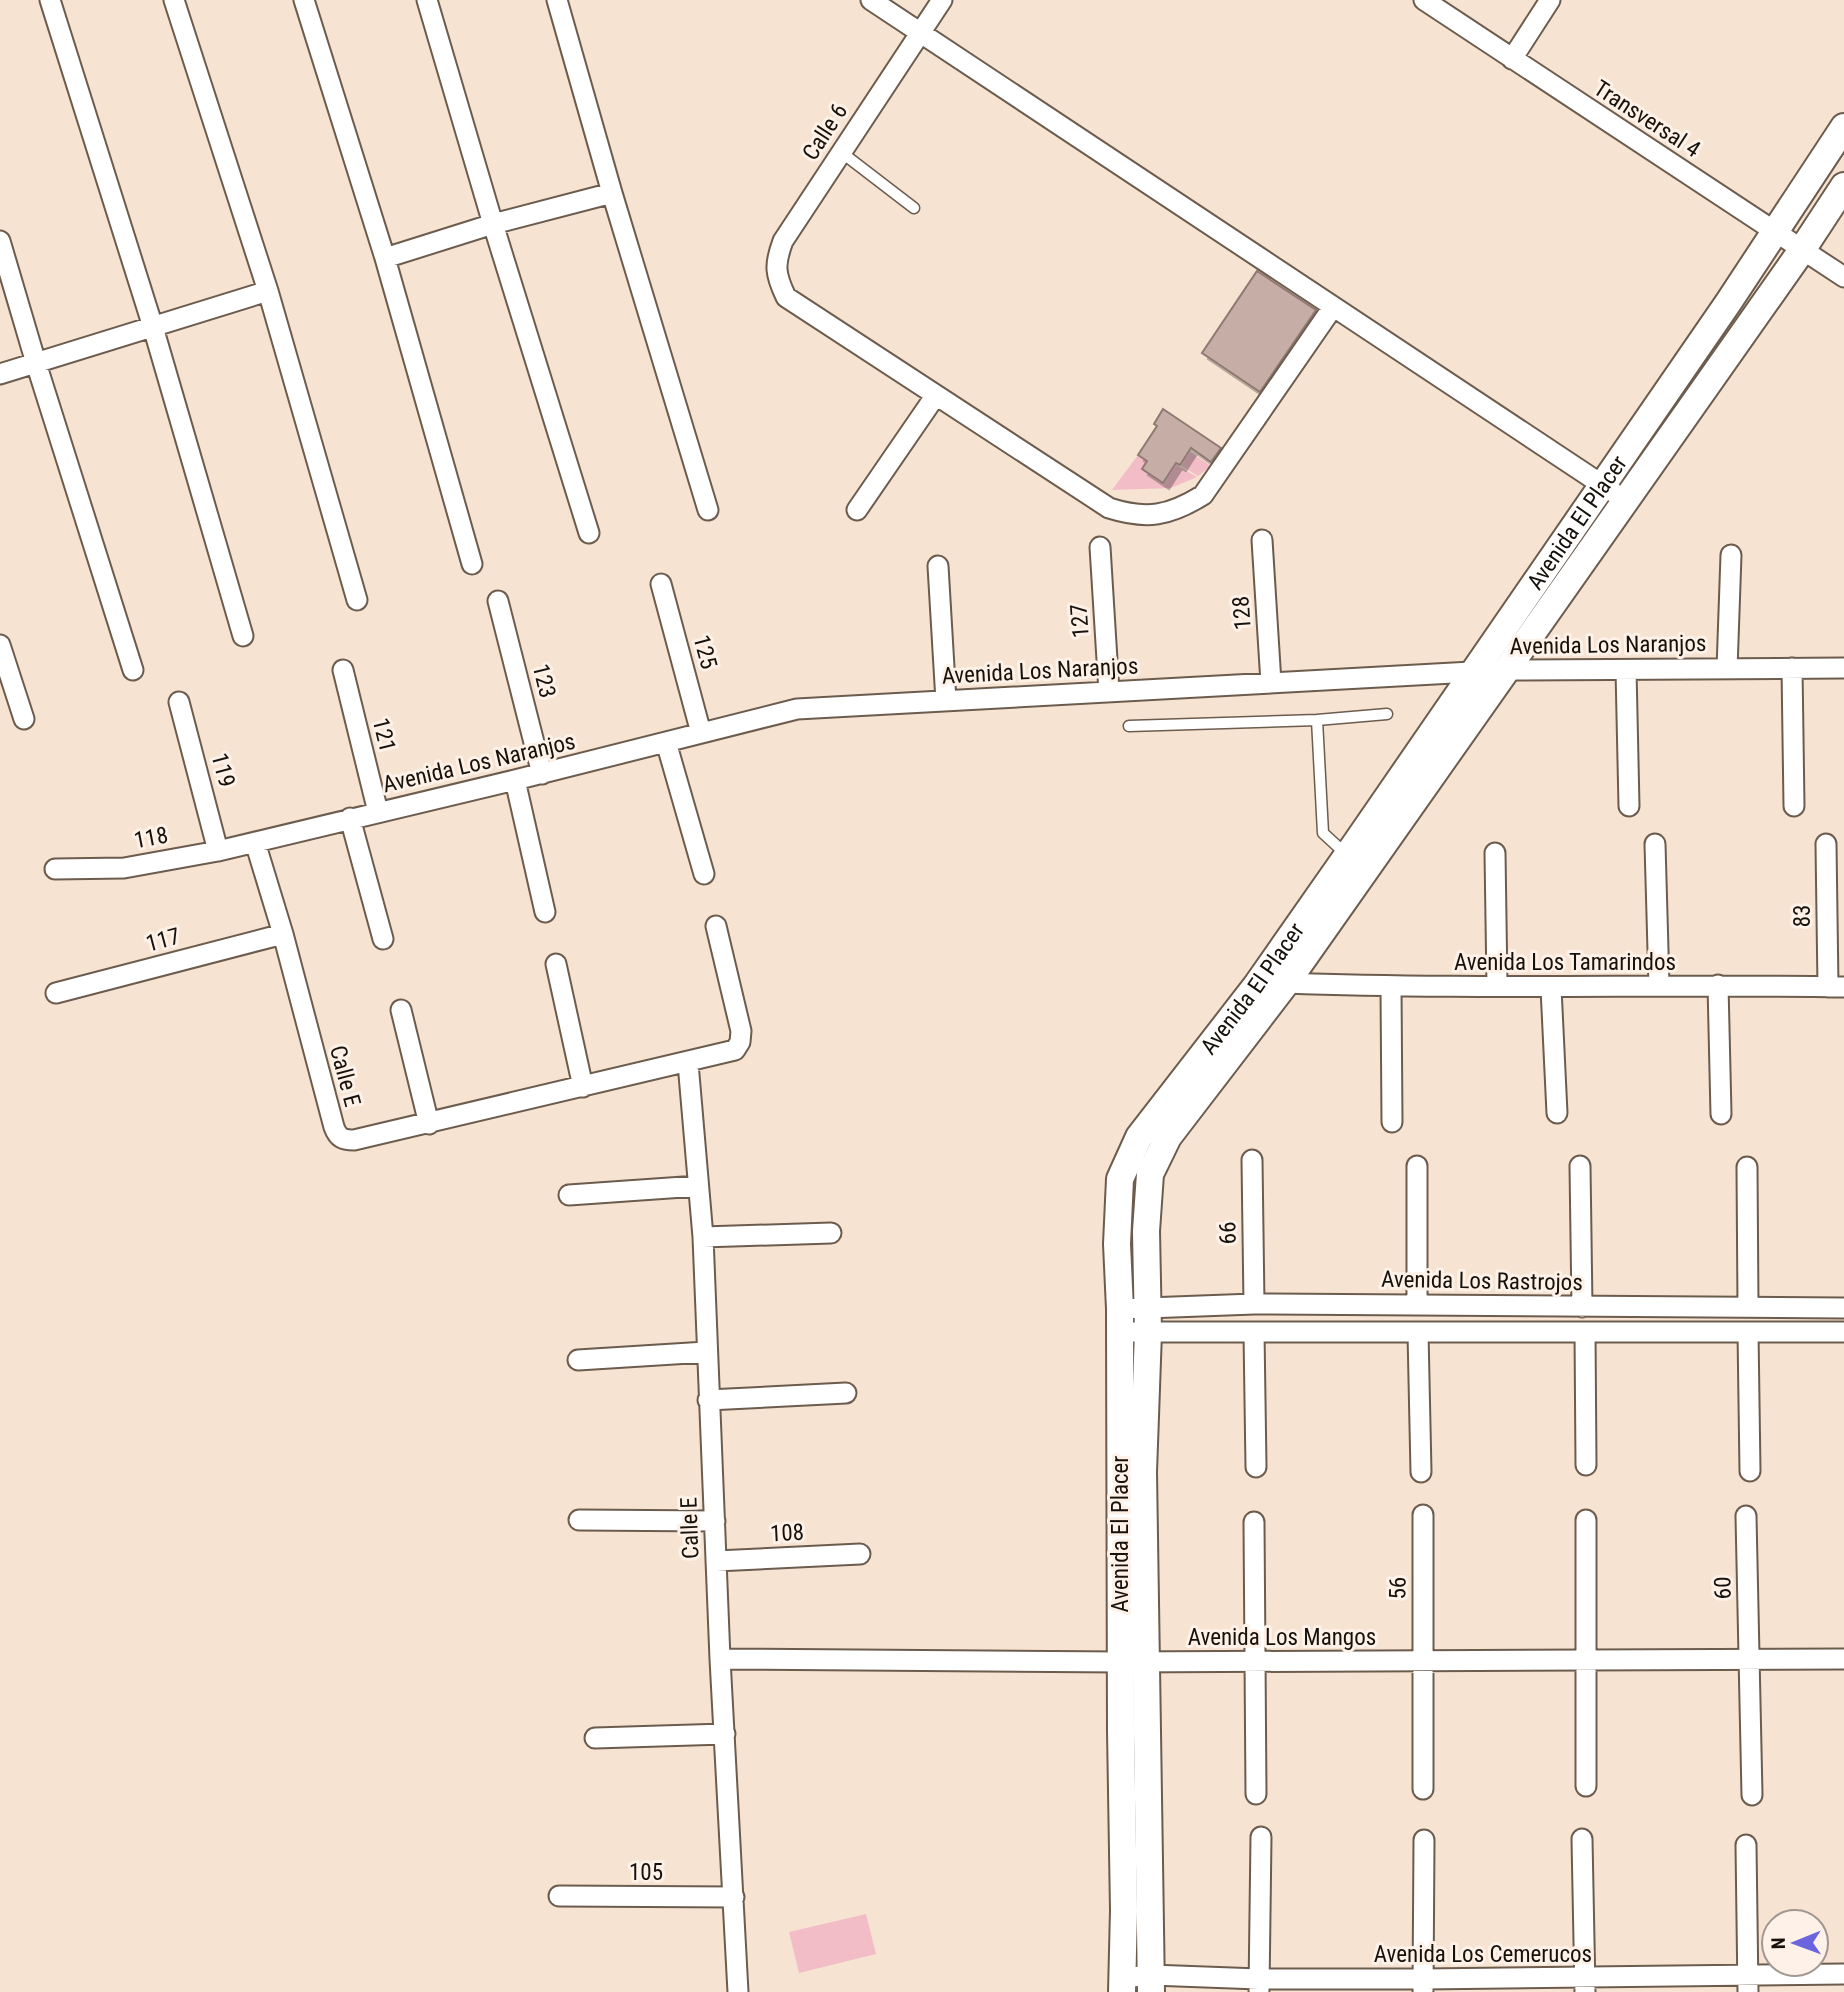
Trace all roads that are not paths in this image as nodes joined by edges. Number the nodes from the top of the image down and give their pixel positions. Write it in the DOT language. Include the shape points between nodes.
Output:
graph roads {
  1 [pos="50,0"];
  2 [pos="174,0"];
  3 [pos="304,0"];
  4 [pos="427,0"];
  5 [pos="557,0"];
  6 [pos="871,0"];
  7 [pos="942,0"];
  8 [pos="1424,0"];
  9 [pos="1550,0"];
  10 [pos="919,32"];
  11 [pos="1512,59"];
  12 [pos="1844,127"];
  13 [pos="841,152"];
  14 [pos="1844,186"];
  15 [pos="612,193"];
  16 [pos="914,208"];
  17 [pos="493,225"];
  18 [pos="1775,232"];
  19 [pos="0,241"];
  20 [pos="1802,250"];
  21 [pos="385,258"];
  22 [pos="1844,277"];
  23 [pos="268,291"];
  24 [pos="1333,307"];
  25 [pos="153,327"];
  26 [pos="36,363"];
  27 [pos="0,374"];
  28 [pos="936,395"];
  29 [pos="1603,485"];
  30 [pos="1625,500"];
  31 [pos="708,510"];
  32 [pos="857,510"];
  33 [pos="589,533"];
  34 [pos="1262,540"];
  35 [pos="1100,547"];
  36 [pos="1731,555"];
  37 [pos="472,564"];
  38 [pos="938,566"];
  39 [pos="661,584"];
  40 [pos="357,600"];
  41 [pos="498,601"];
  42 [pos="243,636"];
  43 [pos="0,645"];
  44 [pos="1727,668"];
  45 [pos="1792,668"];
  46 [pos="1844,668"];
  47 [pos="133,670"];
  48 [pos="343,670"];
  49 [pos="1508,670"];
  50 [pos="1626,670"];
  51 [pos="1475,672"];
  52 [pos="1271,683"];
  53 [pos="1108,692"];
  54 [pos="946,701"];
  55 [pos="179,702"];
  56 [pos="1387,714"];
  57 [pos="24,719"];
  58 [pos="1317,720"];
  59 [pos="1129,726"];
  60 [pos="701,733"];
  61 [pos="666,742"];
  62 [pos="542,774"];
  63 [pos="515,780"];
  64 [pos="1629,806"];
  65 [pos="1794,806"];
  66 [pos="378,812"];
  67 [pos="351,818"];
  68 [pos="255,842"];
  69 [pos="1655,844"];
  70 [pos="1826,844"];
  71 [pos="218,850"];
  72 [pos="1495,853"];
  73 [pos="1347,855"];
  74 [pos="55,869"];
  75 [pos="704,874"];
  76 [pos="545,912"];
  77 [pos="716,926"];
  78 [pos="283,934"];
  79 [pos="383,939"];
  80 [pos="556,964"];
  81 [pos="1286,983"];
  82 [pos="1718,985"];
  83 [pos="1497,986"];
  84 [pos="1659,986"];
  85 [pos="1391,987"];
  86 [pos="1836,987"];
  87 [pos="1551,988"];
  88 [pos="56,993"];
  89 [pos="401,1010"];
  90 [pos="688,1063"];
  91 [pos="583,1087"];
  92 [pos="1557,1113"];
  93 [pos="1721,1114"];
  94 [pos="1392,1122"];
  95 [pos="429,1124"];
  96 [pos="1252,1160"];
  97 [pos="1417,1166"];
  98 [pos="1580,1166"];
  99 [pos="1747,1167"];
  100 [pos="698,1186"];
  101 [pos="569,1195"];
  102 [pos="831,1233"];
  103 [pos="703,1237"];
  104 [pos="1254,1304"];
  105 [pos="1418,1305"];
  106 [pos="1748,1306"];
  107 [pos="1582,1307"];
  108 [pos="1844,1308"];
  109 [pos="1148,1320"];
  110 [pos="1120,1321"];
  111 [pos="1585,1332"];
  112 [pos="1748,1332"];
  113 [pos="1844,1332"];
  114 [pos="1254,1333"];
  115 [pos="1418,1333"];
  116 [pos="706,1352"];
  117 [pos="579,1360"];
  118 [pos="846,1393"];
  119 [pos="708,1400"];
  120 [pos="1586,1465"];
  121 [pos="1256,1467"];
  122 [pos="1750,1471"];
  123 [pos="1421,1472"];
  124 [pos="1423,1515"];
  125 [pos="1746,1516"];
  126 [pos="579,1520"];
  127 [pos="1586,1520"];
  128 [pos="715,1521"];
  129 [pos="1254,1522"];
  130 [pos="860,1554"];
  131 [pos="716,1561"];
  132 [pos="720,1659"];
  133 [pos="1749,1659"];
  134 [pos="1844,1659"];
  135 [pos="1586,1660"];
  136 [pos="1148,1661"];
  137 [pos="1422,1661"];
  138 [pos="1121,1662"];
  139 [pos="1256,1662"];
  140 [pos="725,1734"];
  141 [pos="596,1738"];
  142 [pos="1586,1786"];
  143 [pos="1423,1789"];
  144 [pos="1256,1794"];
  145 [pos="1752,1795"];
  146 [pos="1261,1837"];
  147 [pos="1582,1839"];
  148 [pos="1424,1840"];
  149 [pos="1746,1845"];
  150 [pos="559,1896"];
  151 [pos="734,1897"];
  152 [pos="1844,1974"];
  153 [pos="1151,1984"];
  154 [pos="1748,1984"];
  155 [pos="1122,1985"];
  156 [pos="1585,1985"];
  157 [pos="1259,1986"];
  158 [pos="1423,1986"];
  159 [pos="738,1992"];
  1 -- 25 [label="street"];
  2 -- 23 [label="street"];
  3 -- 21 [label="street"];
  4 -- 17 [label="street"];
  5 -- 15 [label="street"];
  6 -- 10 [label="street"];
  7 -- 10 [label="street, Calle 6"];
  8 -- 11 [label="street, Transversal 4"];
  9 -- 11 [label="street"];
  10 -- 13 [label="street, Calle 6"];
  10 -- 24 [label="street"];
  11 -- 18 [label="street, Transversal 4"];
  12 -- 18 [label="street, Avenida El Placer"];
  13 -- 16 [label="lane"];
  13 -- 28 [label="street, Calle 6" via="783,241 776,261 778,280 786,297"];
  14 -- 20 [label="street, Avenida El Placer"];
  15 -- 17 [label="street"];
  15 -- 31 [label="street"];
  17 -- 21 [label="street"];
  17 -- 33 [label="street"];
  18 -- 20 [label="street, Transversal 4"];
  18 -- 29 [label="street, Avenida El Placer"];
  19 -- 26 [label="street"];
  20 -- 22 [label="street, Transversal 4"];
  20 -- 30 [label="street, Avenida El Placer"];
  21 -- 37 [label="street"];
  23 -- 25 [label="street"];
  23 -- 40 [label="street"];
  24 -- 28 [label="street" via="1203,495 1165,513 1133,515 1109,508"];
  24 -- 29 [label="street"];
  25 -- 26 [label="street"];
  25 -- 42 [label="street"];
  26 -- 27 [label="street"];
  26 -- 47 [label="street"];
  28 -- 32 [label="street"];
  29 -- 30 [label="street"];
  29 -- 51 [label="street, Avenida El Placer"];
  30 -- 49 [label="street, Avenida El Placer"];
  34 -- 52 [label="street, 128"];
  35 -- 53 [label="street, 127"];
  36 -- 44 [label="street"];
  38 -- 54 [label="street"];
  39 -- 60 [label="street, 125"];
  41 -- 62 [label="street, 123"];
  43 -- 57 [label="street"];
  44 -- 45 [label="street, Avenida Los Naranjos"];
  44 -- 50 [label="street, Avenida Los Naranjos"];
  45 -- 46 [label="street, Avenida Los Naranjos"];
  45 -- 65 [label="street"];
  48 -- 66 [label="street, 121"];
  49 -- 50 [label="street, Avenida Los Naranjos"];
  49 -- 51 [label="street, Avenida Los Naranjos"];
  49 -- 81 [label="street, Avenida El Placer"];
  50 -- 64 [label="street"];
  51 -- 52 [label="street, Avenida Los Naranjos"];
  51 -- 73 [label="street, Avenida El Placer"];
  52 -- 53 [label="street, Avenida Los Naranjos"];
  53 -- 54 [label="street, Avenida Los Naranjos"];
  54 -- 60 [label="street, Avenida Los Naranjos" via="797,709"];
  55 -- 71 [label="street, 119"];
  56 -- 58 [label="lane"];
  58 -- 59 [label="lane"];
  58 -- 73 [label="lane" via="1323,832"];
  60 -- 61 [label="street, Avenida Los Naranjos"];
  61 -- 62 [label="street, Avenida Los Naranjos"];
  61 -- 75 [label="street"];
  62 -- 63 [label="street, Avenida Los Naranjos"];
  63 -- 66 [label="street, Avenida Los Naranjos"];
  63 -- 76 [label="street"];
  66 -- 67 [label="street, Avenida Los Naranjos"];
  67 -- 68 [label="street, Avenida Los Naranjos"];
  67 -- 79 [label="street"];
  68 -- 71 [label="street, 118"];
  68 -- 78 [label="street, Calle E"];
  69 -- 84 [label="street"];
  70 -- 86 [label="street, 83"];
  71 -- 74 [label="street, 118" via="113,869"];
  72 -- 83 [label="street"];
  73 -- 110 [label="street, Avenida El Placer" via="1256,986 1139,1137 1120,1179"];
  77 -- 90 [label="street, Calle E" via="740,1042 735,1050"];
  78 -- 88 [label="street, 117"];
  78 -- 95 [label="street, Calle E" via="336,1135 354,1140"];
  80 -- 91 [label="street"];
  81 -- 85 [label="street, Avenida Los Tamarindos"];
  81 -- 109 [label="street, Avenida El Placer" via="1168,1136 1150,1174"];
  82 -- 84 [label="street, Avenida Los Tamarindos"];
  82 -- 86 [label="street, Avenida Los Tamarindos"];
  82 -- 93 [label="street"];
  83 -- 85 [label="street, Avenida Los Tamarindos"];
  83 -- 87 [label="street, Avenida Los Tamarindos"];
  84 -- 87 [label="street, Avenida Los Tamarindos"];
  85 -- 94 [label="street"];
  87 -- 92 [label="street"];
  89 -- 95 [label="street"];
  90 -- 91 [label="street, Calle E"];
  90 -- 100 [label="street, Calle E"];
  91 -- 95 [label="street, Calle E"];
  96 -- 104 [label="street, 66"];
  97 -- 105 [label="street"];
  98 -- 107 [label="street"];
  99 -- 106 [label="street"];
  100 -- 101 [label="street"];
  100 -- 103 [label="street, Calle E"];
  102 -- 103 [label="street"];
  103 -- 116 [label="street, Calle E"];
  104 -- 105 [label="street, Avenida Los Rastrojos"];
  104 -- 109 [label="street, Avenida Los Rastrojos"];
  105 -- 107 [label="street, Avenida Los Rastrojos"];
  106 -- 107 [label="street, Avenida Los Rastrojos"];
  106 -- 108 [label="street, Avenida Los Rastrojos"];
  109 -- 110 [label="street, Avenida Los Rastrojos"];
  109 -- 114 [label="street, Avenida Los Rastrojos"];
  109 -- 136 [label="street, Avenida El Placer" via="1143,1472"];
  110 -- 138 [label="street, Avenida El Placer"];
  111 -- 112 [label="street, Avenida Los Rastrojos"];
  111 -- 115 [label="street, Avenida Los Rastrojos"];
  111 -- 120 [label="street"];
  112 -- 113 [label="street, Avenida Los Rastrojos"];
  112 -- 122 [label="street"];
  114 -- 115 [label="street, Avenida Los Rastrojos"];
  114 -- 121 [label="street"];
  115 -- 123 [label="street"];
  116 -- 117 [label="street"];
  116 -- 119 [label="street, Calle E"];
  118 -- 119 [label="street"];
  119 -- 128 [label="street, Calle E"];
  124 -- 137 [label="street, 56"];
  125 -- 133 [label="street, 60"];
  126 -- 128 [label="street"];
  127 -- 135 [label="street"];
  128 -- 131 [label="street, Calle E"];
  129 -- 139 [label="street"];
  130 -- 131 [label="street, 108"];
  131 -- 132 [label="street, Calle E"];
  132 -- 138 [label="street, Avenida Los Mangos"];
  132 -- 140 [label="street, Calle E"];
  133 -- 134 [label="street, Avenida Los Mangos"];
  133 -- 135 [label="street, Avenida Los Mangos"];
  133 -- 145 [label="street, 60"];
  135 -- 137 [label="street, Avenida Los Mangos"];
  135 -- 142 [label="street"];
  136 -- 138 [label="street, Avenida Los Mangos"];
  136 -- 139 [label="street, Avenida Los Mangos"];
  136 -- 153 [label="street, Avenida El Placer"];
  137 -- 139 [label="street, Avenida Los Mangos"];
  137 -- 143 [label="street, 56"];
  138 -- 155 [label="street, Avenida El Placer"];
  139 -- 144 [label="street"];
  140 -- 141 [label="street"];
  140 -- 151 [label="street, Calle E"];
  146 -- 157 [label="street"];
  147 -- 156 [label="street"];
  148 -- 158 [label="street"];
  149 -- 154 [label="street"];
  150 -- 151 [label="street, 105"];
  151 -- 159 [label="street, Calle E"];
  152 -- 154 [label="street, Avenida Los Cemerucos"];
  153 -- 155 [label="street, Avenida Los Cemerucos"];
  153 -- 157 [label="street, Avenida Los Cemerucos"];
  154 -- 156 [label="street, Avenida Los Cemerucos"];
  156 -- 158 [label="street, Avenida Los Cemerucos"];
  157 -- 158 [label="street, Avenida Los Cemerucos"];
}
